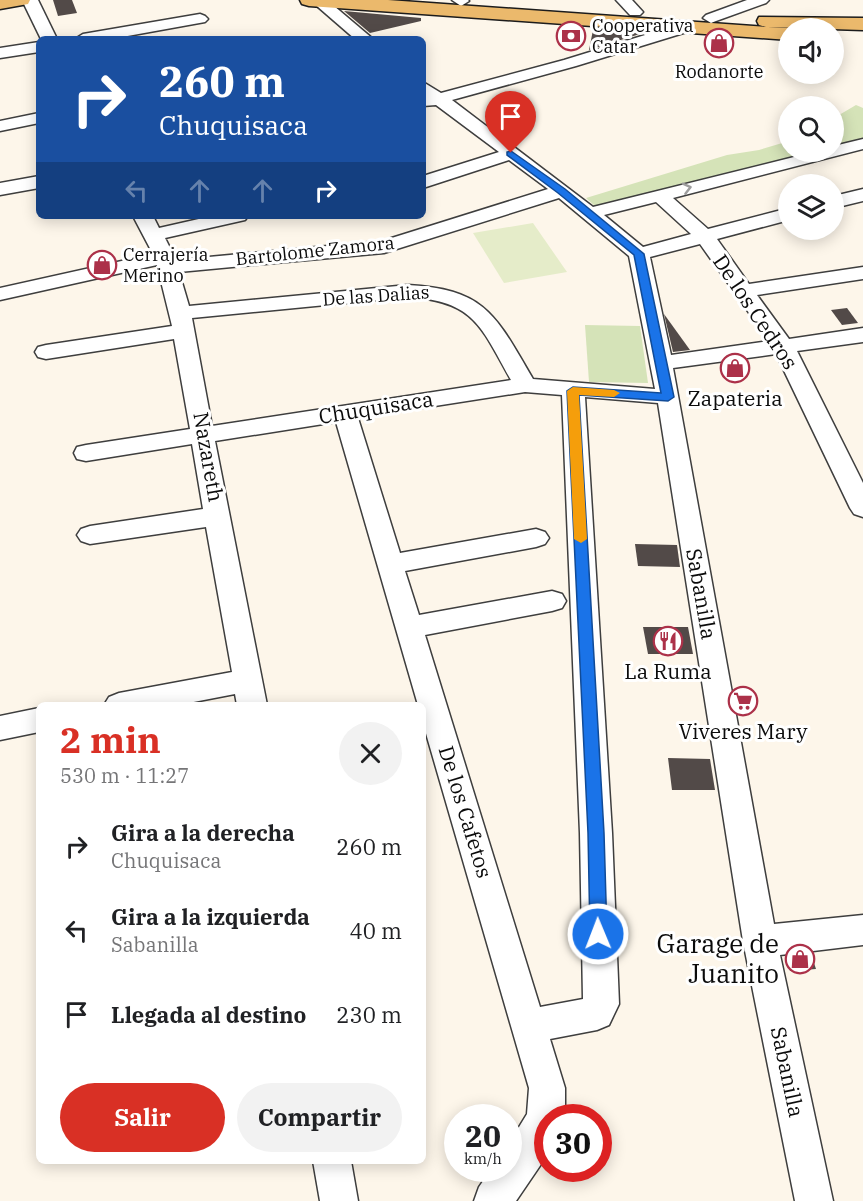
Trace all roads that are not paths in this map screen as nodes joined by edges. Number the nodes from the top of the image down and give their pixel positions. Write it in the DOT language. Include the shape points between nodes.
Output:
graph roads {
  1 [pos="21,0"];
  2 [pos="30,0"];
  3 [pos="309,0"];
  4 [pos="318,0"];
  5 [pos="452,0"];
  6 [pos="460,0"];
  7 [pos="761,0"];
  8 [pos="0,3"];
  9 [pos="629,6"];
  10 [pos="711,18"];
  11 [pos="200,19"];
  12 [pos="863,24"];
  13 [pos="684,28"];
  14 [pos="778,33"];
  15 [pos="48,36"];
  16 [pos="101,36"];
  17 [pos="361,36"];
  18 [pos="844,36"];
  19 [pos="863,36"];
  20 [pos="36,47"];
  21 [pos="0,54"];
  22 [pos="430,101"];
  23 [pos="36,119"];
  24 [pos="0,126"];
  25 [pos="863,144"];
  26 [pos="844,149"];
  27 [pos="511,153"];
  28 [pos="793,162"];
  29 [pos="426,181"];
  30 [pos="36,183"];
  31 [pos="0,189"];
  32 [pos="562,191"];
  33 [pos="659,195"];
  34 [pos="862,197"];
  35 [pos="844,200"];
  36 [pos="590,213"];
  37 [pos="778,217"];
  38 [pos="208,219"];
  39 [pos="148,225"];
  40 [pos="704,236"];
  41 [pos="639,254"];
  42 [pos="166,262"];
  43 [pos="863,273"];
  44 [pos="742,291"];
  45 [pos="0,294"];
  46 [pos="182,322"];
  47 [pos="863,335"];
  48 [pos="784,347"];
  49 [pos="46,352"];
  50 [pos="662,363"];
  51 [pos="525,385"];
  52 [pos="573,391"];
  53 [pos="668,397"];
  54 [pos="345,413"];
  55 [pos="204,436"];
  56 [pos="86,453"];
  57 [pos="863,508"];
  58 [pos="218,516"];
  59 [pos="90,535"];
  60 [pos="536,538"];
  61 [pos="391,564"];
  62 [pos="552,601"];
  63 [pos="410,627"];
  64 [pos="249,693"];
  65 [pos="152,702"];
  66 [pos="36,721"];
  67 [pos="0,728"];
  68 [pos="863,930"];
  69 [pos="760,941"];
  70 [pos="530,1026"];
  71 [pos="333,1164"];
  72 [pos="339,1201"];
  73 [pos="493,1201"];
  74 [pos="814,1201"];
  1 -- 8 [label="main road"];
  2 -- 15 [label="street"];
  3 -- 4 [label="main road"];
  4 -- 13 [label="main road"];
  4 -- 17 [label="street"];
  5 -- 6 [label="main road"];
  6 -- 9 [label="main road"];
  7 -- 10 [label="street"];
  9 -- 10 [label="main road"];
  10 -- 12 [label="main road"];
  11 -- 16 [label="street"];
  13 -- 14 [label="main road"];
  13 -- 22 [label="street"];
  18 -- 19 [label="main road"];
  20 -- 21 [label="street"];
  22 -- 27 [label="street"];
  23 -- 24 [label="street"];
  25 -- 26 [label="street"];
  27 -- 29 [label="street"];
  27 -- 32 [label="street"];
  33 -- 28 [label="street, one-way"];
  30 -- 31 [label="street"];
  32 -- 36 [label="street"];
  32 -- 42 [label="street, Bartolome Zamora" via="384,247"];
  33 -- 36 [label="street"];
  33 -- 40 [label="street, De los Cedros"];
  34 -- 35 [label="street"];
  36 -- 41 [label="street"];
  37 -- 40 [label="street"];
  38 -- 39 [label="street"];
  39 -- 42 [label="street, Nazareth"];
  40 -- 41 [label="street"];
  40 -- 44 [label="street, De los Cedros"];
  41 -- 50 [label="street, Sabanilla"];
  42 -- 45 [label="street, Bartolome Zamora"];
  42 -- 46 [label="street, Nazareth"];
  43 -- 44 [label="street"];
  44 -- 48 [label="street, De los Cedros"];
  46 -- 49 [label="street, De las Dalias"];
  46 -- 51 [label="street, De las Dalias" via="408,291 443,293 470,303 479,311"];
  46 -- 55 [label="street, Nazareth"];
  47 -- 48 [label="street"];
  48 -- 50 [label="street"];
  48 -- 57 [label="street, De los Cedros"];
  50 -- 53 [label="street, Sabanilla"];
  51 -- 52 [label="street, Chuquisaca"];
  51 -- 54 [label="street, Chuquisaca"];
  52 -- 53 [label="street, Chuquisaca"];
  52 -- 70 [label="street" via="601,1004 597,1013 588,1017"];
  53 -- 69 [label="street, Sabanilla"];
  54 -- 55 [label="street, Chuquisaca"];
  54 -- 61 [label="street, De los Cafetos"];
  55 -- 56 [label="street, Chuquisaca"];
  55 -- 58 [label="street, Nazareth"];
  58 -- 59 [label="street"];
  58 -- 64 [label="street, Nazareth"];
  60 -- 61 [label="street"];
  61 -- 63 [label="street, De los Cafetos"];
  62 -- 63 [label="street"];
  63 -- 70 [label="street, De los Cafetos"];
  64 -- 65 [label="street"];
  66 -- 67 [label="street"];
  68 -- 69 [label="street"];
  69 -- 74 [label="street, Sabanilla"];
  70 -- 73 [label="street, De los Cafetos" via="548,1088 546,1114 538,1135"];
  71 -- 72 [label="street"];
}
